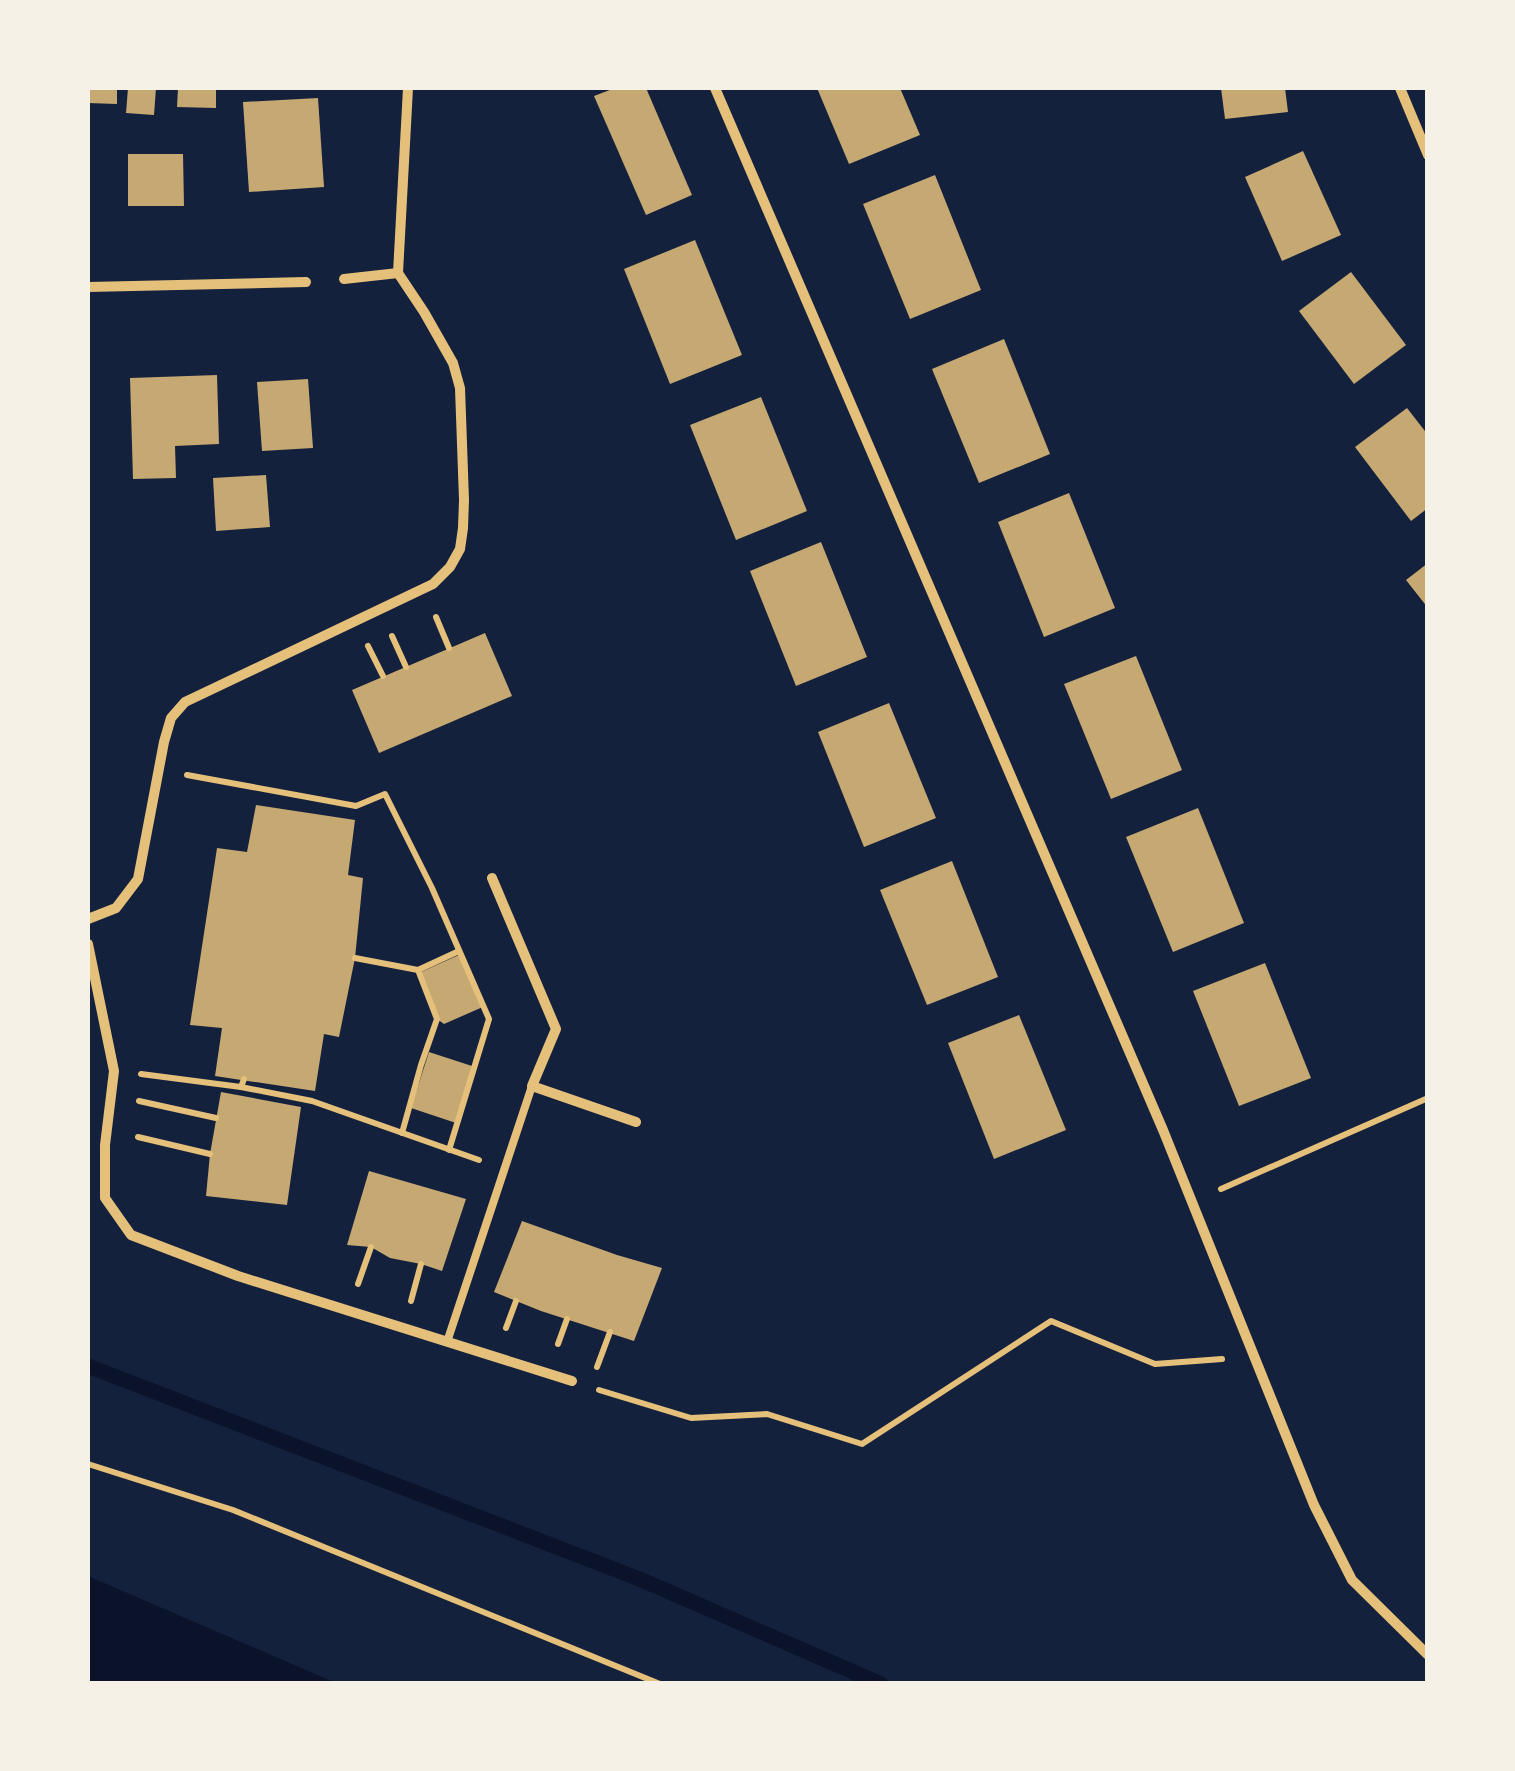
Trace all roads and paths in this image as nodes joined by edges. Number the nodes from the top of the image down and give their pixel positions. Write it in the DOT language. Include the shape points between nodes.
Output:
graph roads {
  1 [pos="408,88"];
  2 [pos="716,88"];
  3 [pos="1400,88"];
  4 [pos="1428,155"];
  5 [pos="398,273"];
  6 [pos="344,279"];
  7 [pos="306,282"];
  8 [pos="88,287"];
  9 [pos="159,770"];
  10 [pos="492,878"];
  11 [pos="88,919"];
  12 [pos="88,944"];
  13 [pos="459,951"];
  14 [pos="354,958"];
  15 [pos="418,970"];
  16 [pos="114,1070"];
  17 [pos="532,1086"];
  18 [pos="113,1095"];
  19 [pos="1428,1098"];
  20 [pos="216,1118"];
  21 [pos="636,1122"];
  22 [pos="108,1130"];
  23 [pos="402,1133"];
  24 [pos="450,1150"];
  25 [pos="210,1154"];
  26 [pos="504,1168"];
  27 [pos="1192,1202"];
  28 [pos="610,1332"];
  29 [pos="447,1342"];
  30 [pos="1253,1356"];
  31 [pos="572,1381"];
  32 [pos="590,1387"];
  33 [pos="88,1464"];
  34 [pos="1428,1655"];
  35 [pos="660,1684"];
  1 -- 5 [label="street"];
  2 -- 27 [label="street"];
  3 -- 4 [label="street"];
  5 -- 6 [label="street"];
  5 -- 9 [label="street" via="460,388 460,550 432,584 186,702 171,718"];
  7 -- 8 [label="street"];
  9 -- 11 [label="street" via="138,879 116,908"];
  9 -- 13 [label="path" via="356,806 385,794"];
  10 -- 17 [label="street" via="556,1029"];
  12 -- 16 [label="street"];
  13 -- 15 [label="path"];
  13 -- 24 [label="path" via="489,1019"];
  14 -- 15 [label="path"];
  15 -- 23 [label="path" via="437,1019"];
  16 -- 18 [label="street"];
  16 -- 23 [label="path" via="242,1083"];
  17 -- 21 [label="street"];
  17 -- 26 [label="lane"];
  18 -- 20 [label="path"];
  18 -- 22 [label="street"];
  19 -- 27 [label="path"];
  22 -- 25 [label="path"];
  22 -- 29 [label="street" via="105,1198 131,1236"];
  23 -- 24 [label="path"];
  24 -- 26 [label="path"];
  26 -- 29 [label="lane"];
  27 -- 30 [label="street"];
  28 -- 32 [label="path"];
  29 -- 31 [label="street"];
  30 -- 32 [label="path" via="1156,1364 1052,1321 862,1444 767,1414 691,1418"];
  30 -- 34 [label="street" via="1352,1580"];
  31 -- 32 [label="path"];
  33 -- 35 [label="path" via="233,1510"];
}
